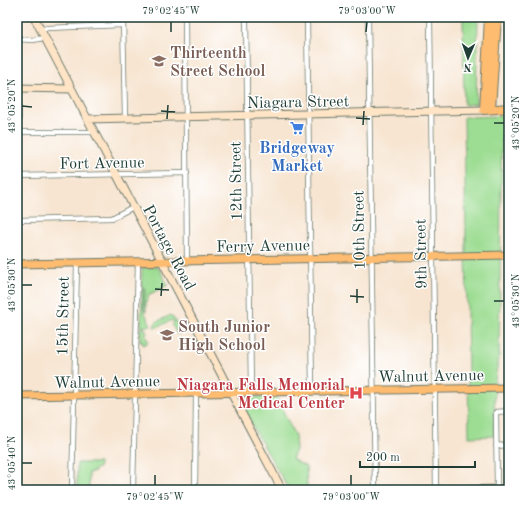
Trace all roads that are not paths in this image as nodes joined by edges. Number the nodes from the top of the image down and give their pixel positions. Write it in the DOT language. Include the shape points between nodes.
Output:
graph roads {
  1 [pos="34,17"];
  2 [pos="123,17"];
  3 [pos="185,17"];
  4 [pos="246,17"];
  5 [pos="307,17"];
  6 [pos="368,17"];
  7 [pos="430,17"];
  8 [pos="489,17"];
  9 [pos="497,17"];
  10 [pos="123,25"];
  11 [pos="41,30"];
  12 [pos="44,38"];
  13 [pos="17,39"];
  14 [pos="18,88"];
  15 [pos="71,89"];
  16 [pos="509,108"];
  17 [pos="488,110"];
  18 [pos="431,112"];
  19 [pos="369,113"];
  20 [pos="308,115"];
  21 [pos="247,116"];
  22 [pos="186,117"];
  23 [pos="125,118"];
  24 [pos="87,119"];
  25 [pos="18,132"];
  26 [pos="94,132"];
  27 [pos="187,173"];
  28 [pos="116,175"];
  29 [pos="17,176"];
  30 [pos="17,192"];
  31 [pos="133,207"];
  32 [pos="17,220"];
  33 [pos="509,255"];
  34 [pos="433,256"];
  35 [pos="371,257"];
  36 [pos="310,258"];
  37 [pos="188,260"];
  38 [pos="249,260"];
  39 [pos="138,261"];
  40 [pos="161,261"];
  41 [pos="77,262"];
  42 [pos="17,264"];
  43 [pos="509,388"];
  44 [pos="434,389"];
  45 [pos="373,390"];
  46 [pos="312,391"];
  47 [pos="251,392"];
  48 [pos="196,393"];
  49 [pos="230,393"];
  50 [pos="135,394"];
  51 [pos="17,396"];
  52 [pos="74,396"];
  53 [pos="509,411"];
  54 [pos="496,446"];
  55 [pos="509,446"];
  56 [pos="497,489"];
  57 [pos="509,489"];
  58 [pos="72,490"];
  59 [pos="133,490"];
  60 [pos="195,490"];
  61 [pos="282,490"];
  62 [pos="375,490"];
  63 [pos="436,490"];
  1 -- 11 [label="street, Portage Road"];
  2 -- 10 [label="street"];
  3 -- 22 [label="street"];
  4 -- 21 [label="street, 12th Street"];
  5 -- 20 [label="street"];
  6 -- 19 [label="street, 10th Street"];
  7 -- 18 [label="street, 9th Street"];
  8 -- 17 [label="highway"];
  9 -- 17 [label="highway"];
  10 -- 11 [label="street"];
  10 -- 23 [label="street"];
  11 -- 12 [label="street, Portage Road"];
  12 -- 13 [label="street"];
  12 -- 15 [label="street, Portage Road"];
  14 -- 15 [label="street"];
  14 -- 25 [label="street"];
  15 -- 24 [label="street, Portage Road"];
  16 -- 17 [label="highway, Niagara Street"];
  17 -- 18 [label="street, Niagara Street"];
  18 -- 19 [label="street, Niagara Street"];
  18 -- 34 [label="street, 9th Street"];
  19 -- 20 [label="street, Niagara Street"];
  19 -- 35 [label="street, 10th Street"];
  20 -- 21 [label="street, Niagara Street"];
  20 -- 36 [label="street"];
  21 -- 22 [label="street, Niagara Street"];
  21 -- 38 [label="street, 12th Street"];
  22 -- 23 [label="street, Niagara Street"];
  22 -- 27 [label="street"];
  23 -- 24 [label="street, Niagara Street"];
  24 -- 26 [label="street, Portage Road"];
  25 -- 26 [label="street"];
  25 -- 29 [label="street"];
  26 -- 28 [label="street, Portage Road"];
  27 -- 28 [label="street, Fort Avenue"];
  27 -- 37 [label="street"];
  28 -- 29 [label="street, Fort Avenue"];
  28 -- 31 [label="street, Portage Road"];
  29 -- 30 [label="street"];
  31 -- 32 [label="street" via="112,218"];
  31 -- 40 [label="street, Portage Road"];
  33 -- 34 [label="main road, Ferry Avenue"];
  34 -- 35 [label="main road, Ferry Avenue"];
  34 -- 44 [label="street, 9th Street"];
  35 -- 36 [label="main road, Ferry Avenue"];
  35 -- 45 [label="street, 10th Street"];
  36 -- 38 [label="main road, Ferry Avenue"];
  36 -- 46 [label="street"];
  37 -- 38 [label="main road, Ferry Avenue"];
  37 -- 40 [label="main road, Ferry Avenue"];
  38 -- 47 [label="street, 12th Street"];
  39 -- 40 [label="main road, Ferry Avenue"];
  39 -- 41 [label="main road, Ferry Avenue"];
  39 -- 50 [label="street"];
  40 -- 49 [label="street, Portage Road"];
  41 -- 42 [label="main road, Ferry Avenue"];
  41 -- 52 [label="street, 15th Street"];
  43 -- 44 [label="main road, Walnut Avenue"];
  44 -- 45 [label="main road, Walnut Avenue"];
  44 -- 63 [label="street, 9th Street"];
  45 -- 46 [label="main road, Walnut Avenue"];
  45 -- 62 [label="street, 10th Street"];
  46 -- 47 [label="main road, Walnut Avenue"];
  47 -- 49 [label="main road, Walnut Avenue"];
  48 -- 49 [label="main road, Walnut Avenue"];
  48 -- 50 [label="main road, Walnut Avenue"];
  48 -- 60 [label="street"];
  49 -- 61 [label="street, Portage Road"];
  50 -- 52 [label="main road, Walnut Avenue"];
  50 -- 59 [label="street"];
  51 -- 52 [label="main road, Walnut Avenue"];
  52 -- 58 [label="street, 15th Street"];
  53 -- 54 [label="street" via="496,412"];
  54 -- 55 [label="street"];
  54 -- 56 [label="street"];
  56 -- 57 [label="street"];
  56 -- 63 [label="street"];
}
